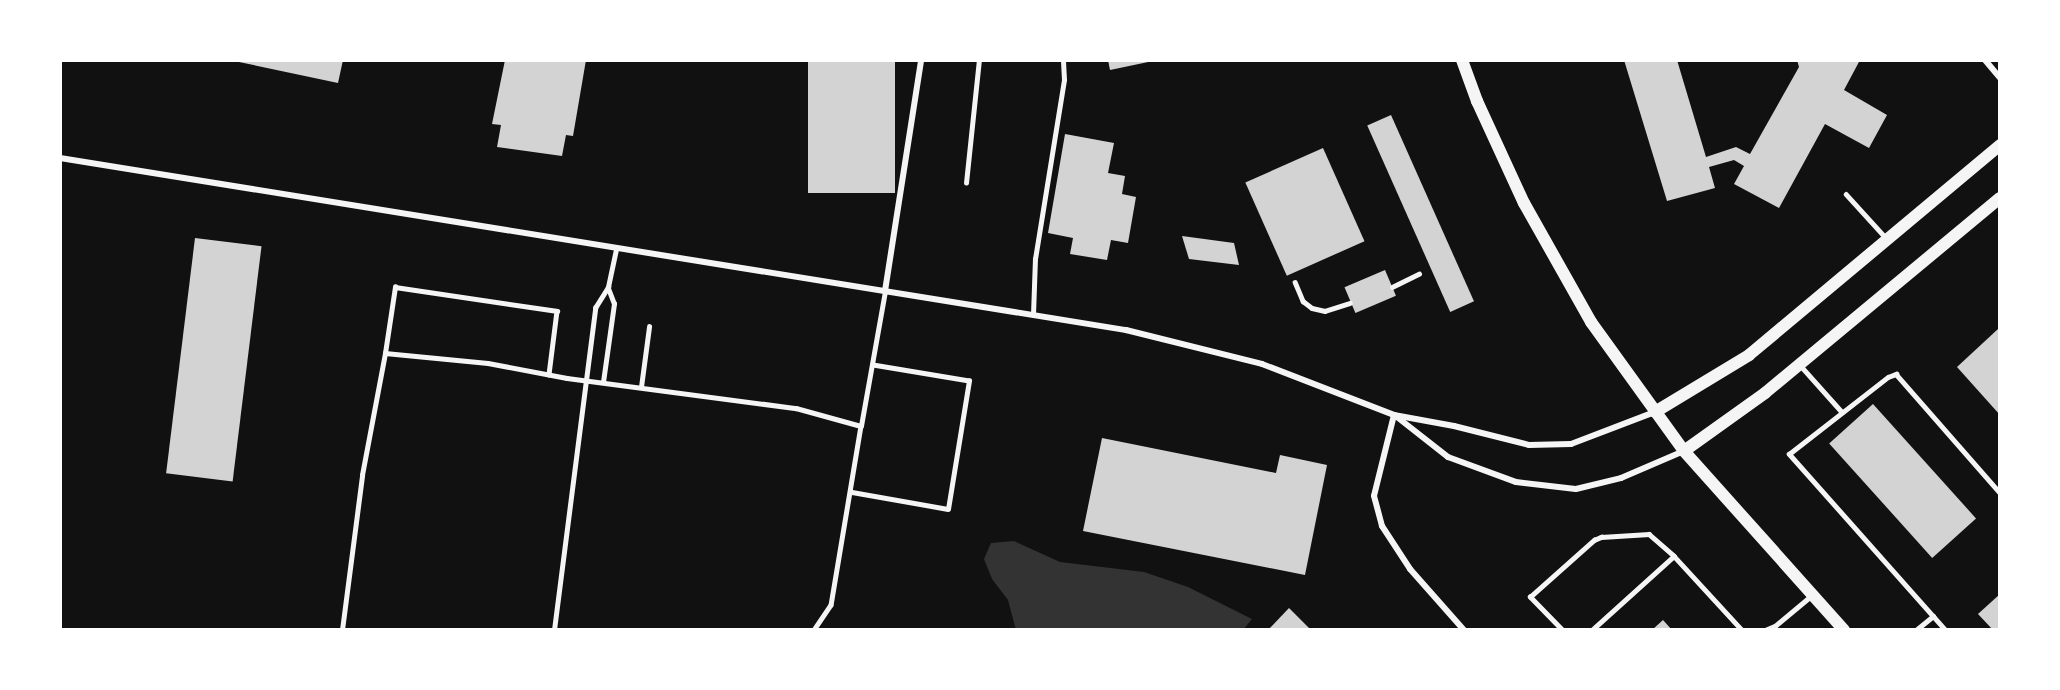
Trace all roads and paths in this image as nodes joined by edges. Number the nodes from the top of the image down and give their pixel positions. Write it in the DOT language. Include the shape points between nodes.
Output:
graph roads {
  1 [pos="921,60"];
  2 [pos="979,60"];
  3 [pos="1063,60"];
  4 [pos="1462,60"];
  5 [pos="1985,60"];
  6 [pos="2000,78"];
  7 [pos="2000,145"];
  8 [pos="60,158"];
  9 [pos="966,183"];
  10 [pos="1846,194"];
  11 [pos="2000,198"];
  12 [pos="1887,240"];
  13 [pos="616,248"];
  14 [pos="1419,274"];
  15 [pos="1295,282"];
  16 [pos="608,287"];
  17 [pos="1392,287"];
  18 [pos="885,291"];
  19 [pos="1350,303"];
  20 [pos="1033,315"];
  21 [pos="649,327"];
  22 [pos="385,353"];
  23 [pos="873,365"];
  24 [pos="1800,365"];
  25 [pos="549,374"];
  26 [pos="584,380"];
  27 [pos="603,382"];
  28 [pos="640,387"];
  29 [pos="1656,412"];
  30 [pos="1842,412"];
  31 [pos="1394,415"];
  32 [pos="861,426"];
  33 [pos="1684,451"];
  34 [pos="852,492"];
  35 [pos="2000,492"];
  36 [pos="1674,556"];
  37 [pos="1813,594"];
  38 [pos="1933,616"];
  39 [pos="342,630"];
  40 [pos="554,630"];
  41 [pos="814,630"];
  42 [pos="1464,630"];
  43 [pos="1562,630"];
  44 [pos="1592,630"];
  45 [pos="1742,630"];
  46 [pos="1765,630"];
  47 [pos="1844,630"];
  48 [pos="1916,630"];
  49 [pos="1946,630"];
  1 -- 18 [label="street"];
  2 -- 9 [label="lane"];
  3 -- 20 [label="lane" via="1064,80 1035,259"];
  4 -- 29 [label="main road" via="1524,203 1591,322"];
  5 -- 6 [label="street"];
  7 -- 12 [label="main road"];
  8 -- 13 [label="street"];
  10 -- 12 [label="lane"];
  11 -- 24 [label="main road"];
  12 -- 29 [label="main road" via="1749,355"];
  13 -- 16 [label="lane"];
  13 -- 18 [label="street"];
  14 -- 17 [label="lane"];
  15 -- 19 [label="lane" via="1303,301 1312,308 1325,312"];
  16 -- 26 [label="lane" via="595,308"];
  16 -- 27 [label="lane" via="614,304"];
  18 -- 20 [label="street"];
  18 -- 23 [label="lane"];
  20 -- 31 [label="street" via="1126,330 1262,364"];
  21 -- 28 [label="lane"];
  22 -- 25 [label="lane" via="488,363"];
  22 -- 25 [label="lane" via="395,286 557,311"];
  22 -- 39 [label="lane" via="362,475"];
  23 -- 32 [label="lane"];
  23 -- 34 [label="lane" via="969,381 948,509"];
  24 -- 30 [label="lane"];
  24 -- 33 [label="main road"];
  25 -- 26 [label="lane"];
  26 -- 27 [label="lane"];
  26 -- 40 [label="lane"];
  27 -- 28 [label="lane"];
  28 -- 32 [label="lane" via="796,408"];
  29 -- 31 [label="street" via="1570,444 1529,445"];
  29 -- 33 [label="main road"];
  30 -- 35 [label="lane" via="1896,374"];
  30 -- 38 [label="lane" via="1789,454"];
  31 -- 33 [label="street" via="1448,457 1516,482 1576,489 1621,478"];
  31 -- 42 [label="street" via="1374,496 1382,526 1410,569"];
  32 -- 34 [label="lane"];
  33 -- 37 [label="main road"];
  34 -- 41 [label="lane" via="831,605"];
  36 -- 43 [label="lane" via="1649,534 1594,540 1530,597"];
  36 -- 44 [label="lane"];
  36 -- 45 [label="lane"];
  37 -- 46 [label="lane"];
  37 -- 47 [label="main road"];
  38 -- 48 [label="lane"];
  38 -- 49 [label="lane"];
}
